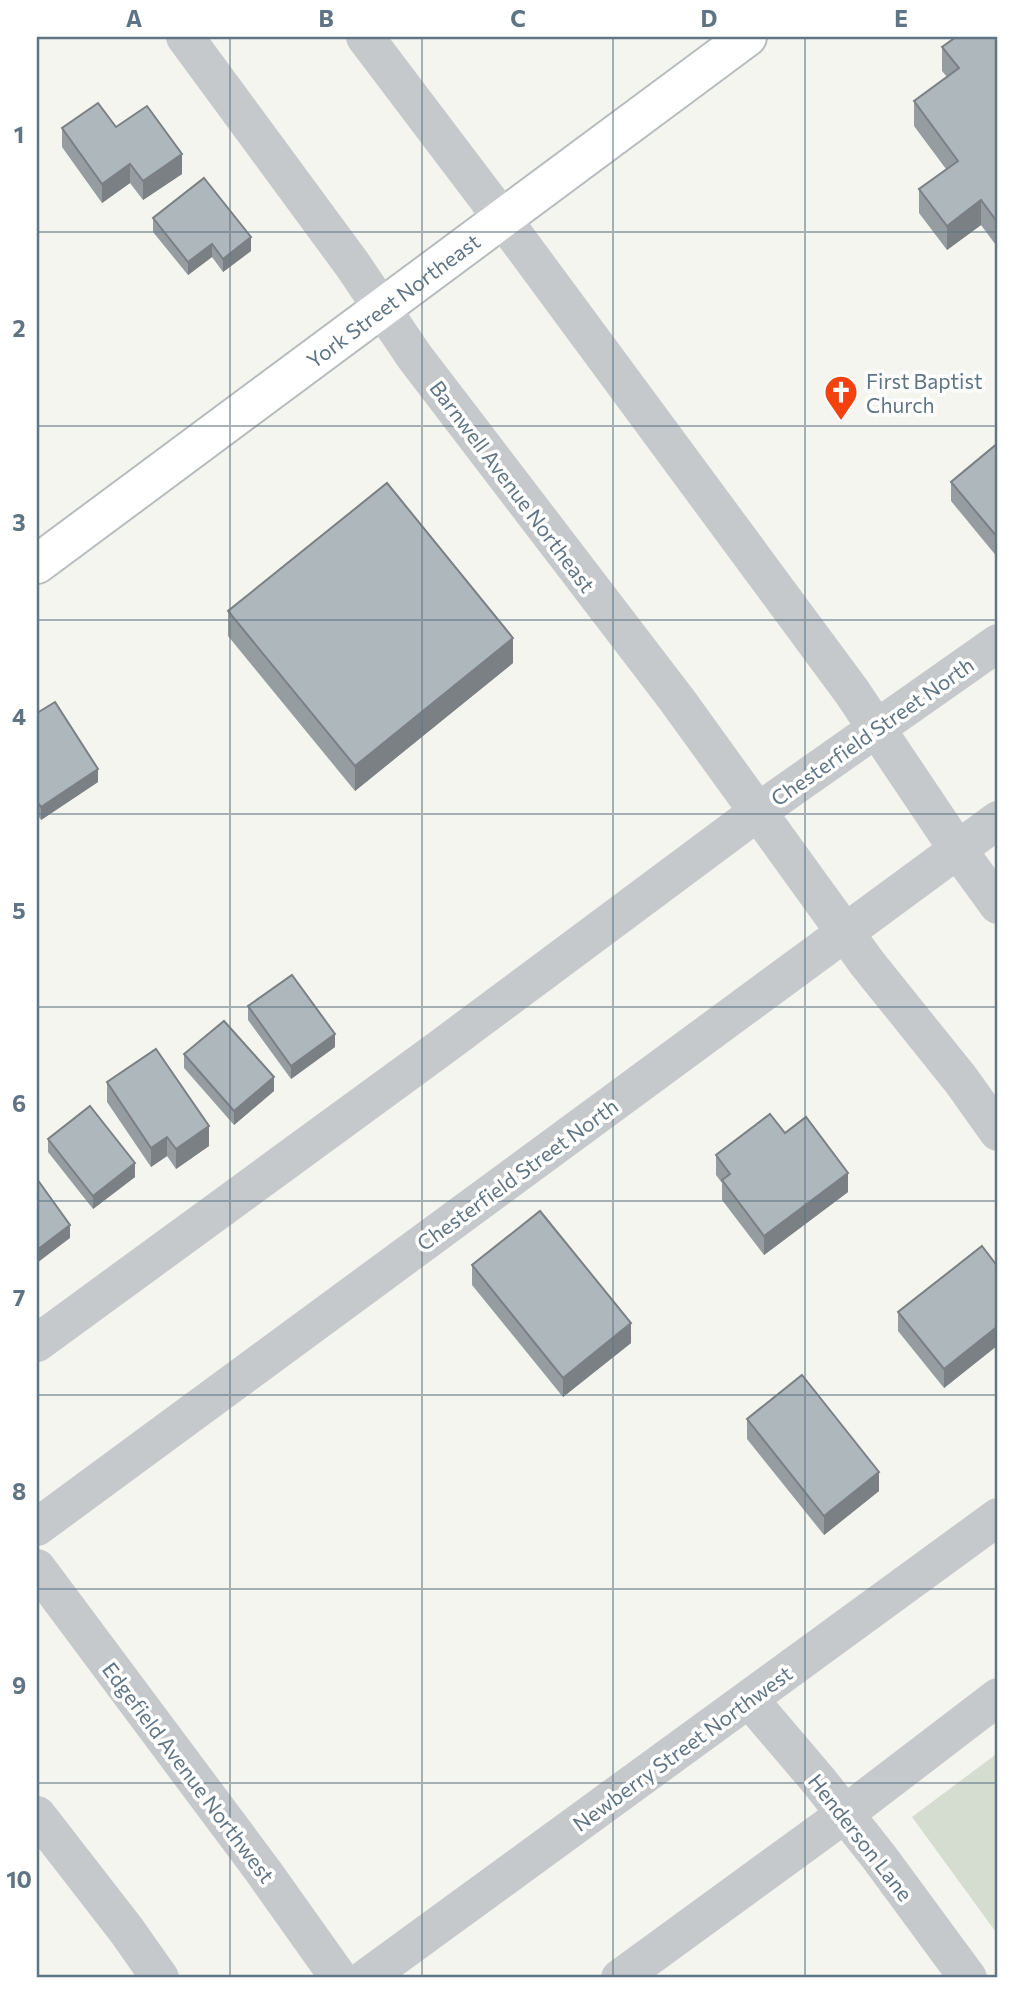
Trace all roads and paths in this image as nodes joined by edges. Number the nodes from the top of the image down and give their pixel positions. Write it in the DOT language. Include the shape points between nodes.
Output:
graph roads {
  1 [pos="186,37"];
  2 [pos="365,37"];
  3 [pos="747,37"];
  4 [pos="502,218"];
  5 [pos="382,307"];
  6 [pos="37,564"];
  7 [pos="998,643"];
  8 [pos="877,730"];
  9 [pos="759,811"];
  10 [pos="998,820"];
  11 [pos="958,850"];
  12 [pos="998,905"];
  13 [pos="845,933"];
  14 [pos="998,1132"];
  15 [pos="37,1343"];
  16 [pos="998,1517"];
  17 [pos="37,1527"];
  18 [pos="37,1568"];
  19 [pos="998,1697"];
  20 [pos="749,1699"];
  21 [pos="845,1814"];
  22 [pos="37,1815"];
  23 [pos="160,1978"];
  24 [pos="339,1978"];
  25 [pos="366,1978"];
  26 [pos="620,1978"];
  27 [pos="968,1978"];
  1 -- 5 [label="street, Barnwell Avenue Northeast"];
  2 -- 4 [label="street"];
  3 -- 4 [label="main road, York Street Northeast"];
  4 -- 5 [label="main road, York Street Northeast"];
  4 -- 8 [label="street"];
  5 -- 6 [label="main road, York Street Northeast"];
  5 -- 9 [label="street, Barnwell Avenue Northeast" via="414,356"];
  7 -- 8 [label="street, Chesterfield Street North"];
  8 -- 9 [label="street, Chesterfield Street North"];
  8 -- 11 [label="street"];
  9 -- 13 [label="street, Barnwell Avenue Northeast"];
  9 -- 15 [label="street, Chesterfield Street North"];
  10 -- 11 [label="street, Chesterfield Street North"];
  11 -- 12 [label="street"];
  11 -- 13 [label="street, Chesterfield Street North"];
  13 -- 14 [label="street, Barnwell Avenue Northeast"];
  13 -- 17 [label="street, Chesterfield Street North"];
  16 -- 20 [label="street, Newberry Street Northwest"];
  18 -- 24 [label="street, Edgefield Avenue Northwest"];
  19 -- 21 [label="street"];
  20 -- 21 [label="street, Henderson Lane"];
  20 -- 25 [label="street, Newberry Street Northwest"];
  21 -- 26 [label="street"];
  21 -- 27 [label="street, Henderson Lane"];
  22 -- 23 [label="street"];
}
